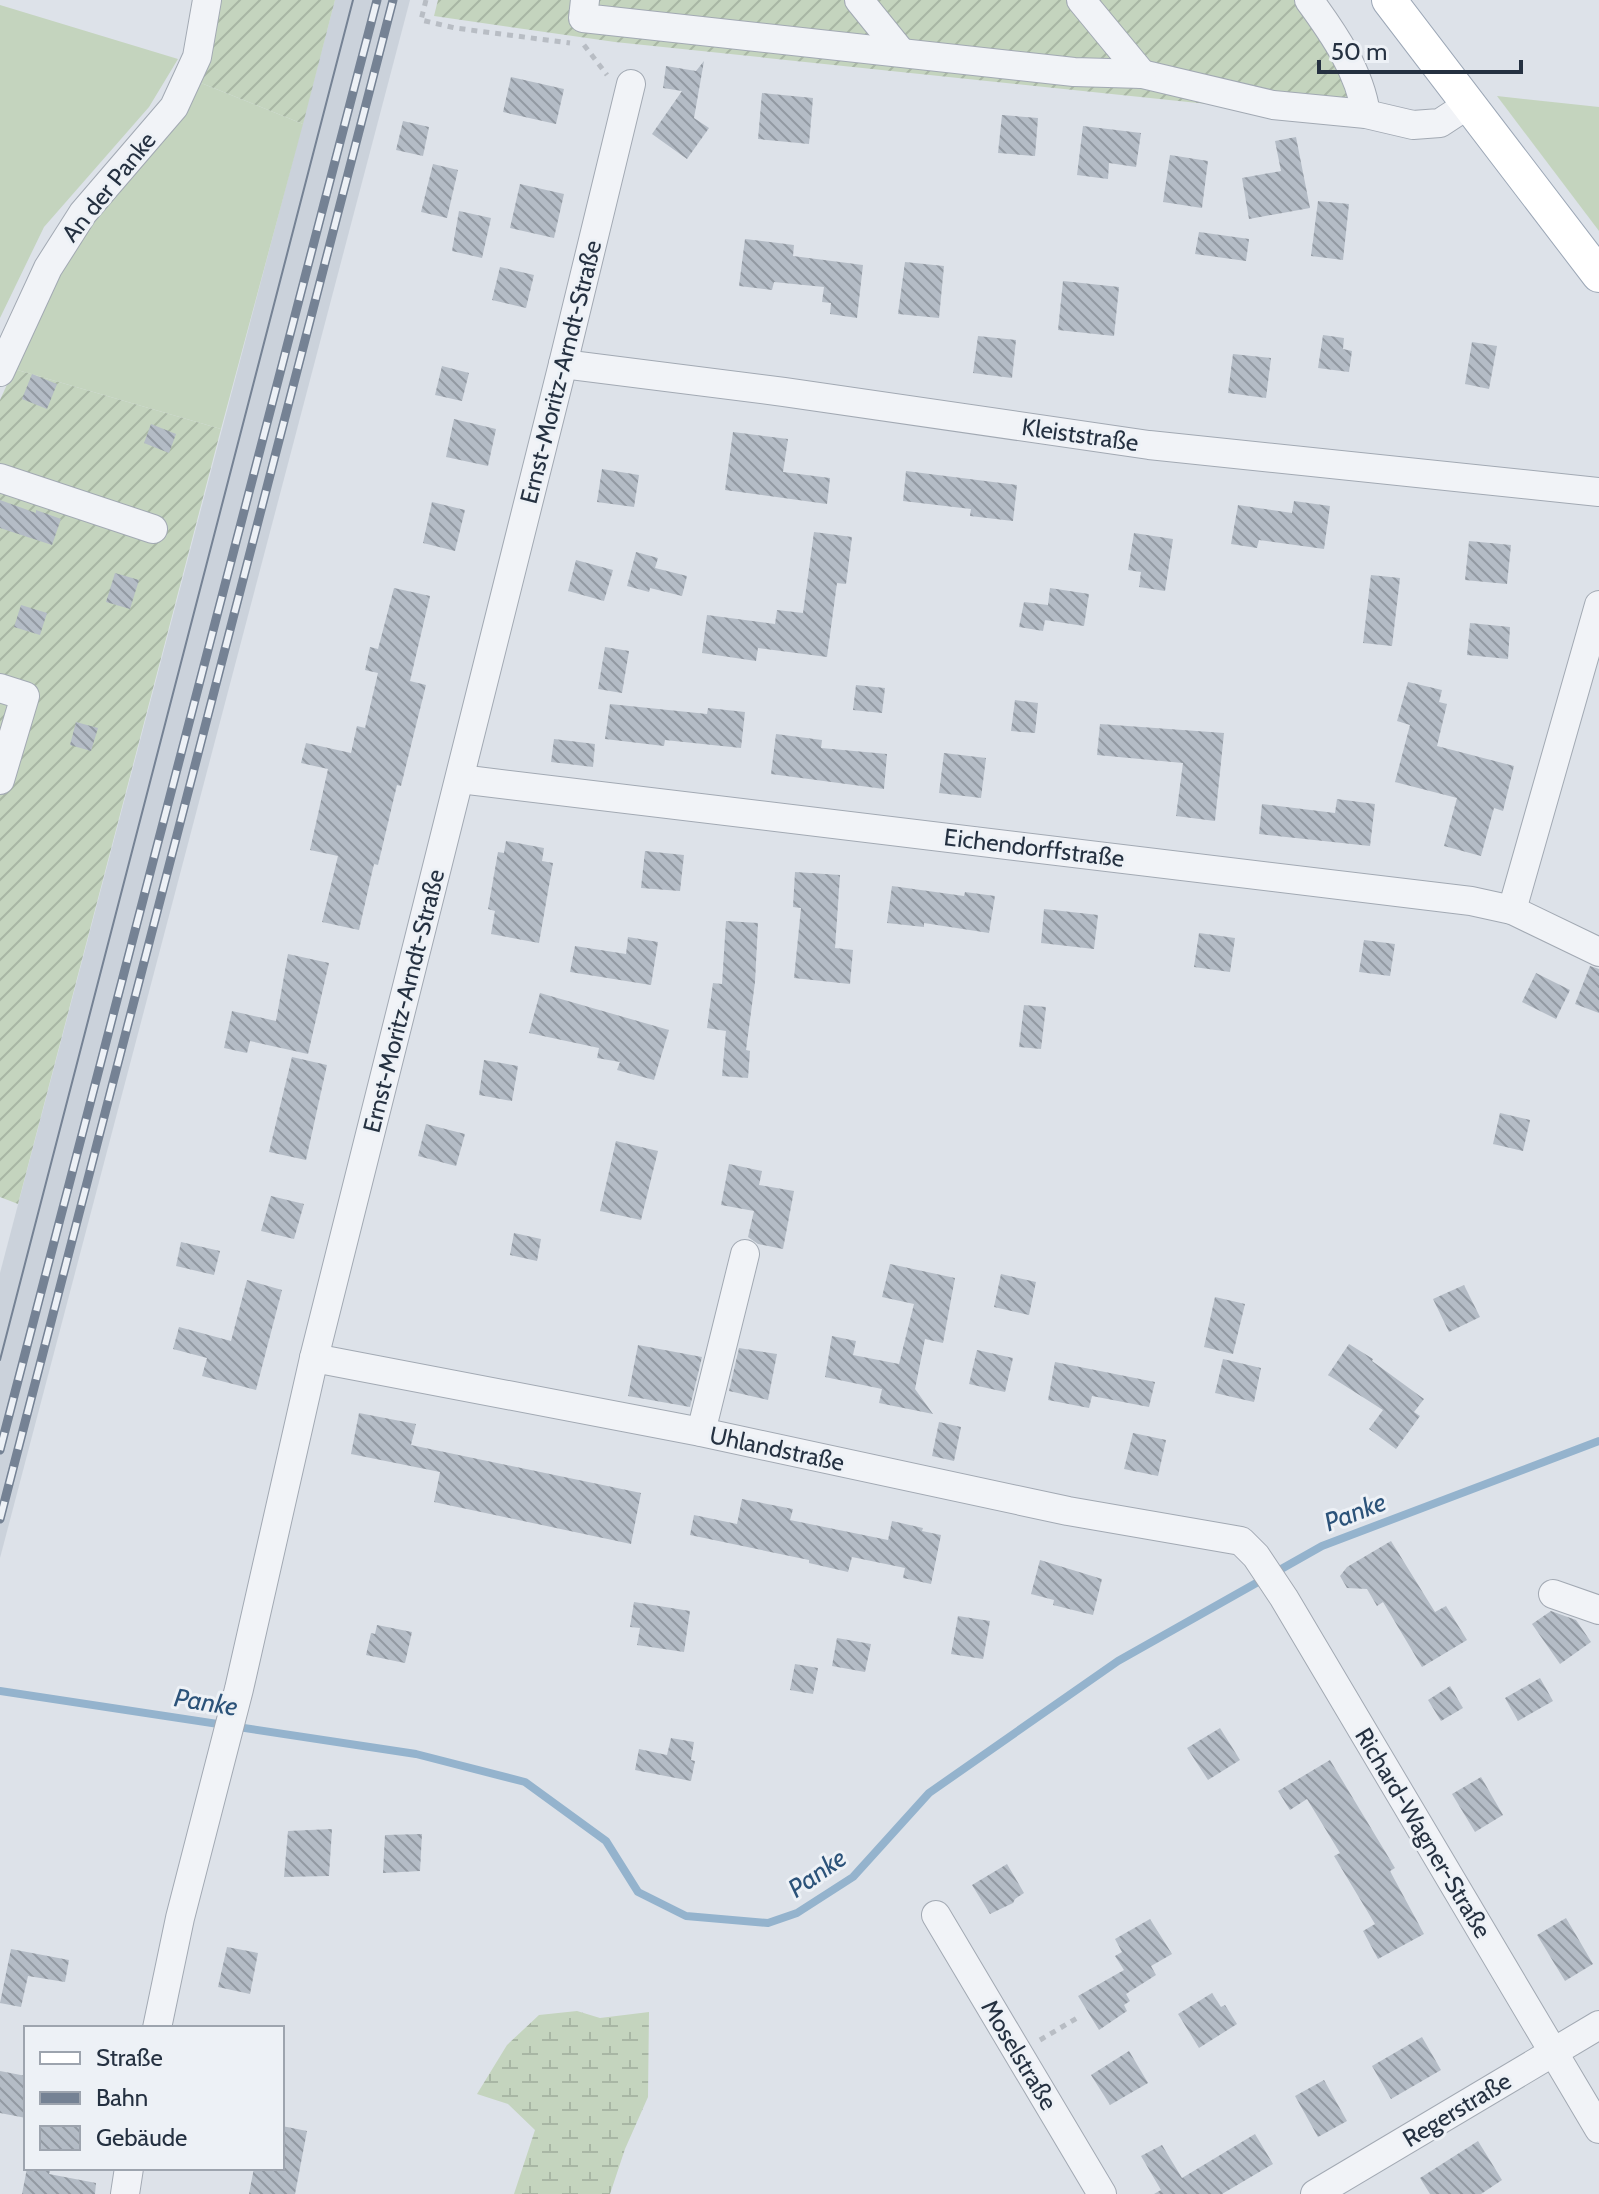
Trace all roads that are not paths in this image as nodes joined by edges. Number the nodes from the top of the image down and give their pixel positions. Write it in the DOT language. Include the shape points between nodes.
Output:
graph roads {
  1 [pos="207,0"];
  2 [pos="585,0"];
  3 [pos="859,0"];
  4 [pos="1081,0"];
  5 [pos="1309,0"];
  6 [pos="1389,0"];
  7 [pos="901,52"];
  8 [pos="1142,74"];
  9 [pos="631,84"];
  10 [pos="1469,104"];
  11 [pos="1366,114"];
  12 [pos="1599,275"];
  13 [pos="563,364"];
  14 [pos="0,372"];
  15 [pos="0,478"];
  16 [pos="1599,492"];
  17 [pos="153,529"];
  18 [pos="1599,605"];
  19 [pos="0,688"];
  20 [pos="460,779"];
  21 [pos="0,780"];
  22 [pos="1512,910"];
  23 [pos="1599,952"];
  24 [pos="745,1254"];
  25 [pos="314,1358"];
  26 [pos="701,1432"];
  27 [pos="1248,1548"];
  28 [pos="1553,1594"];
  29 [pos="1599,1610"];
  30 [pos="936,1915"];
  31 [pos="1599,2025"];
  32 [pos="157,2026"];
  33 [pos="1553,2053"];
  34 [pos="1599,2129"];
  35 [pos="129,2170"];
  36 [pos="125,2194"];
  37 [pos="1102,2194"];
  38 [pos="1315,2194"];
  1 -- 14 [label="street, An der Panke" via="197,57 174,107 83,213 48,268"];
  2 -- 7 [label="street" via="583,18"];
  3 -- 7 [label="street"];
  4 -- 8 [label="street"];
  5 -- 11 [label="street" via="1335,34"];
  6 -- 10 [label="main road"];
  7 -- 8 [label="street" via="1074,72"];
  8 -- 11 [label="street" via="1273,105"];
  9 -- 13 [label="street, Ernst-Moritz-Arndt-Straße"];
  10 -- 11 [label="street" via="1440,123 1413,125"];
  10 -- 12 [label="main road"];
  13 -- 16 [label="street, Kleiststraße" via="1149,445"];
  13 -- 20 [label="street, Ernst-Moritz-Arndt-Straße"];
  15 -- 17 [label="street"];
  18 -- 22 [label="street"];
  19 -- 21 [label="street" via="25,696"];
  20 -- 22 [label="street, Eichendorffstraße"];
  20 -- 25 [label="street, Ernst-Moritz-Arndt-Straße"];
  22 -- 23 [label="street, Eichendorffstraße"];
  24 -- 26 [label="street"];
  25 -- 26 [label="street, Uhlandstraße"];
  25 -- 32 [label="street, Ernst-Moritz-Arndt-Straße"];
  26 -- 27 [label="street, Uhlandstraße"];
  27 -- 33 [label="street, Richard-Wagner-Straße" via="1284,1598"];
  28 -- 29 [label="street"];
  30 -- 37 [label="street, Moselstraße"];
  31 -- 33 [label="street, Regerstraße"];
  33 -- 34 [label="street, Richard-Wagner-Straße"];
  33 -- 38 [label="street, Regerstraße"];
  35 -- 36 [label="street"];
}
